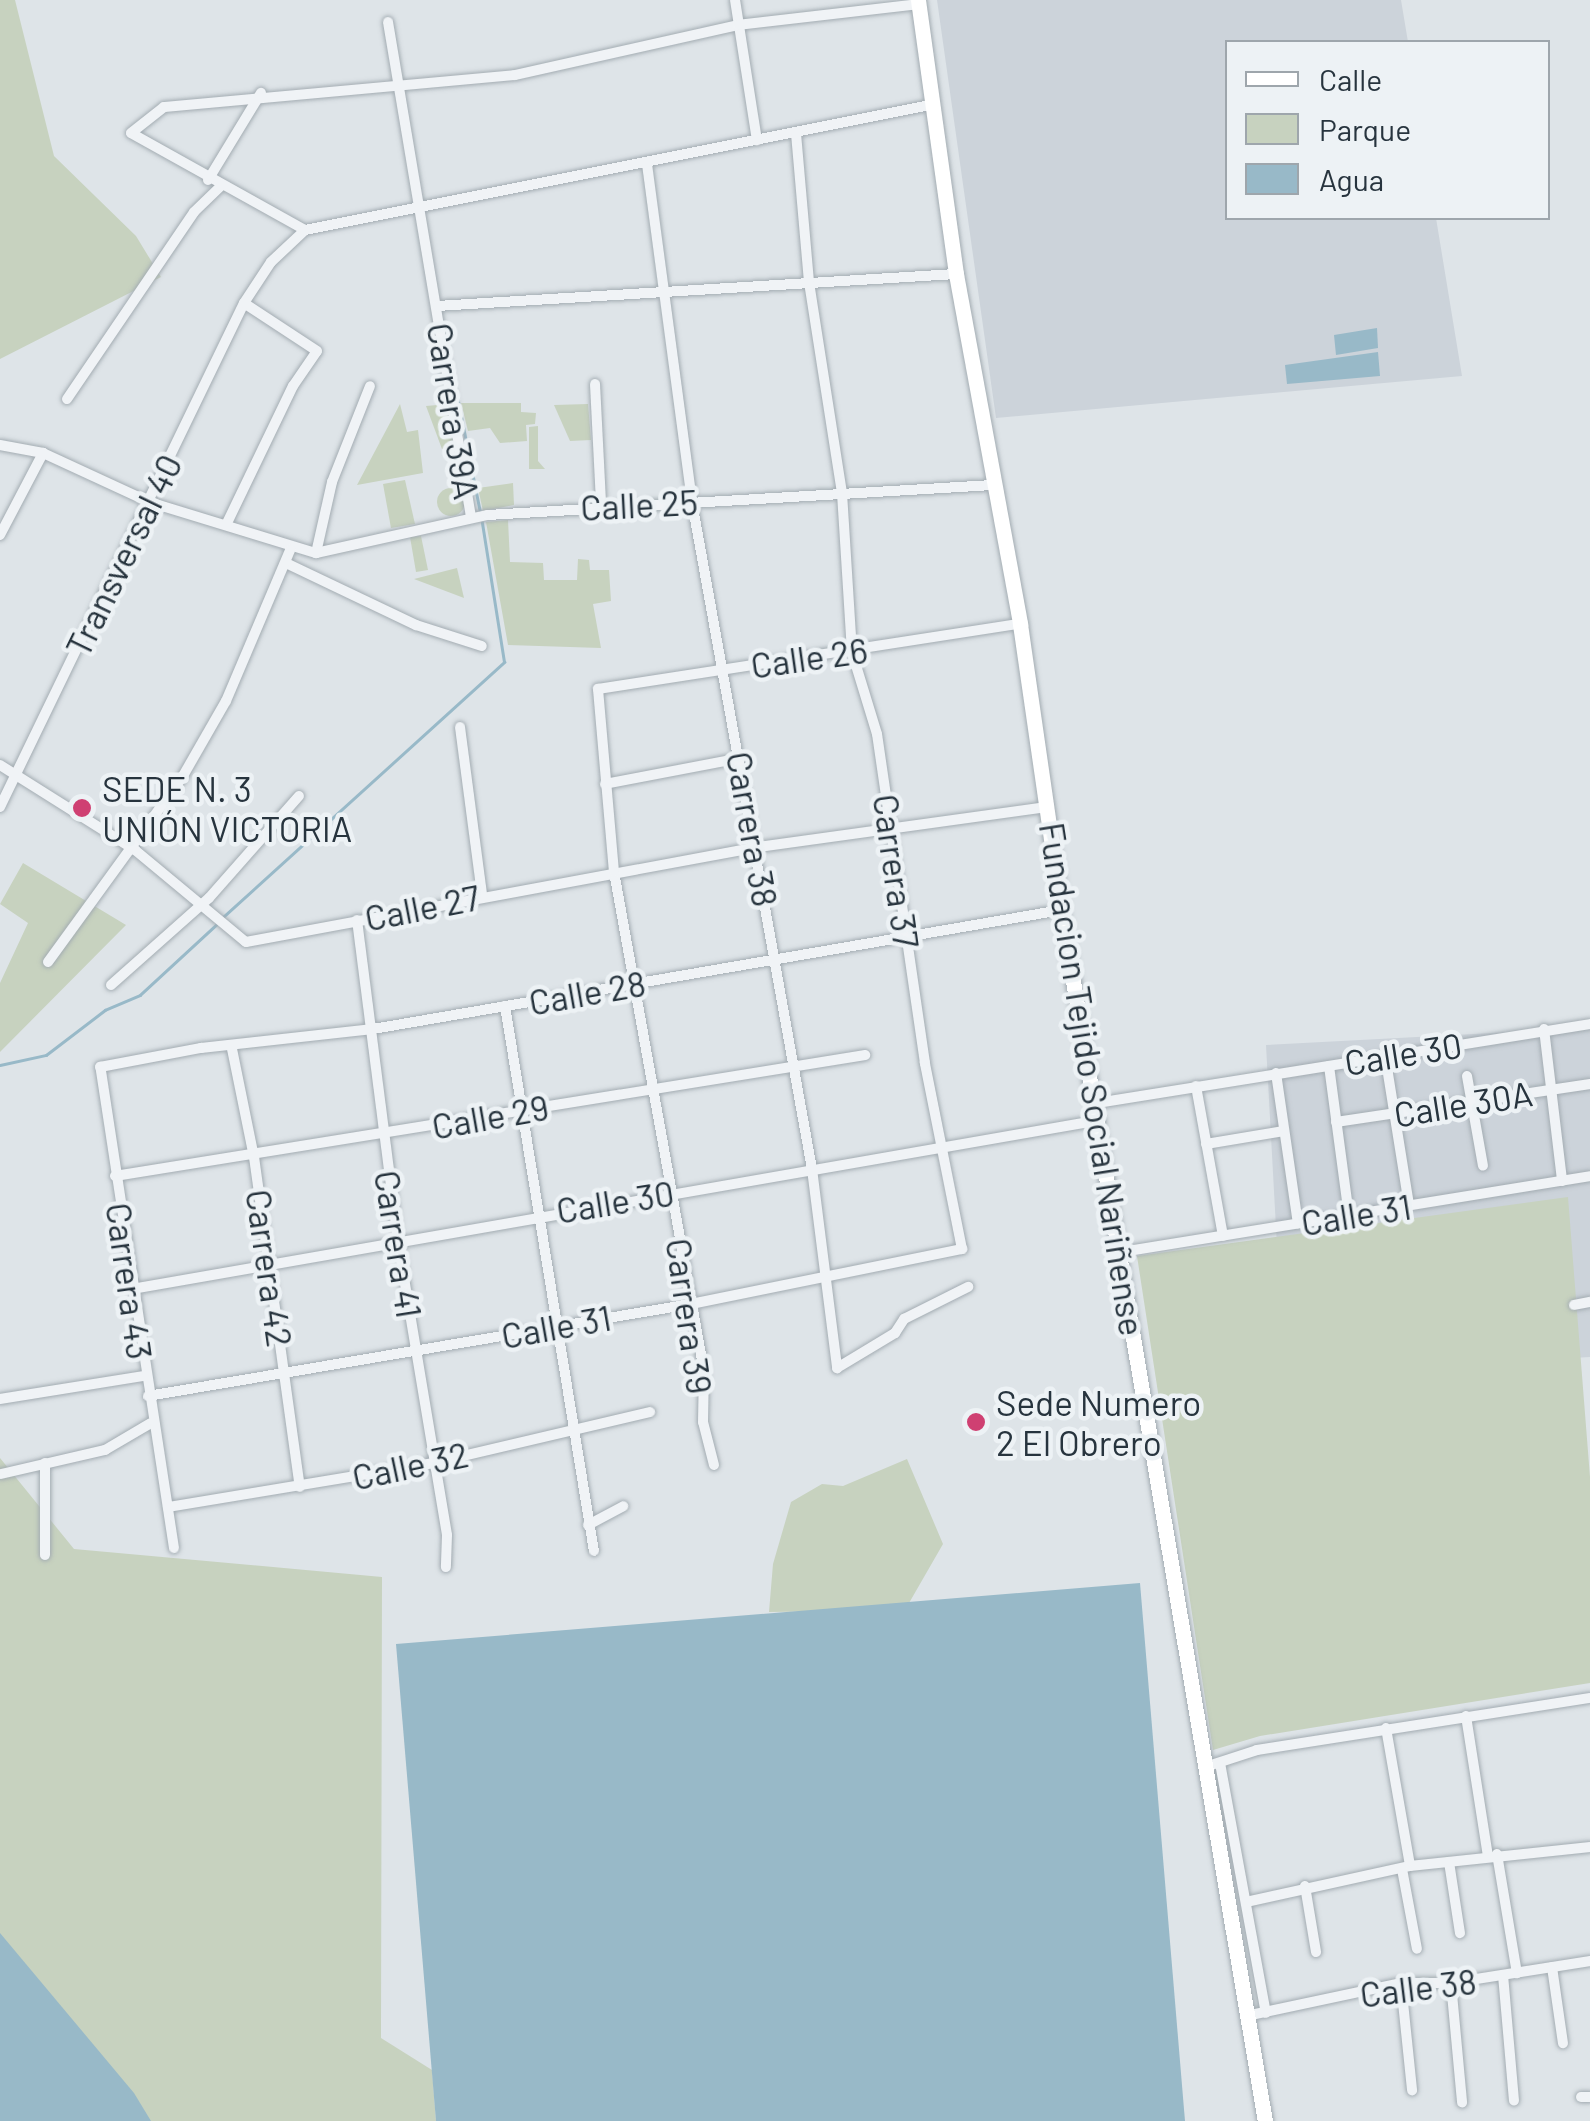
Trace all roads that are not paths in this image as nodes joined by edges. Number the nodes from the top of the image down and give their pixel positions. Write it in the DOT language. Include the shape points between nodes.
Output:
graph roads {
  1 [pos="736,0"];
  2 [pos="918,2"];
  3 [pos="388,22"];
  4 [pos="738,25"];
  5 [pos="401,86"];
  6 [pos="261,93"];
  7 [pos="934,104"];
  8 [pos="796,134"];
  9 [pos="757,140"];
  10 [pos="647,164"];
  11 [pos="208,180"];
  12 [pos="220,187"];
  13 [pos="416,208"];
  14 [pos="305,230"];
  15 [pos="956,274"];
  16 [pos="809,282"];
  17 [pos="663,290"];
  18 [pos="244,303"];
  19 [pos="437,306"];
  20 [pos="595,384"];
  21 [pos="370,386"];
  22 [pos="67,400"];
  23 [pos="0,445"];
  24 [pos="43,453"];
  25 [pos="993,485"];
  26 [pos="842,492"];
  27 [pos="149,502"];
  28 [pos="692,502"];
  29 [pos="601,504"];
  30 [pos="478,516"];
  31 [pos="227,524"];
  32 [pos="0,535"];
  33 [pos="290,550"];
  34 [pos="316,553"];
  35 [pos="288,564"];
  36 [pos="1020,624"];
  37 [pos="482,646"];
  38 [pos="852,652"];
  39 [pos="726,670"];
  40 [pos="598,688"];
  41 [pos="460,726"];
  42 [pos="741,758"];
  43 [pos="0,765"];
  44 [pos="17,773"];
  45 [pos="605,784"];
  46 [pos="300,796"];
  47 [pos="0,807"];
  48 [pos="1047,807"];
  49 [pos="892,830"];
  50 [pos="758,847"];
  51 [pos="135,850"];
  52 [pos="614,872"];
  53 [pos="482,895"];
  54 [pos="202,902"];
  55 [pos="1061,910"];
  56 [pos="358,920"];
  57 [pos="906,937"];
  58 [pos="776,960"];
  59 [pos="48,962"];
  60 [pos="635,983"];
  61 [pos="111,986"];
  62 [pos="505,1006"];
  63 [pos="1590,1024"];
  64 [pos="373,1029"];
  65 [pos="1544,1029"];
  66 [pos="232,1049"];
  67 [pos="865,1055"];
  68 [pos="1385,1055"];
  69 [pos="111,1062"];
  70 [pos="794,1066"];
  71 [pos="1328,1066"];
  72 [pos="1276,1073"];
  73 [pos="1467,1076"];
  74 [pos="1590,1084"];
  75 [pos="1196,1086"];
  76 [pos="652,1089"];
  77 [pos="1549,1090"];
  78 [pos="1472,1102"];
  79 [pos="1097,1103"];
  80 [pos="524,1110"];
  81 [pos="1396,1113"];
  82 [pos="1100,1120"];
  83 [pos="1336,1122"];
  84 [pos="1284,1131"];
  85 [pos="383,1136"];
  86 [pos="1206,1144"];
  87 [pos="941,1146"];
  88 [pos="254,1156"];
  89 [pos="1483,1166"];
  90 [pos="812,1170"];
  91 [pos="115,1176"];
  92 [pos="1590,1176"];
  93 [pos="1562,1181"];
  94 [pos="671,1193"];
  95 [pos="1410,1206"];
  96 [pos="541,1213"];
  97 [pos="1349,1215"];
  98 [pos="1298,1224"];
  99 [pos="1223,1236"];
  100 [pos="398,1242"];
  101 [pos="962,1249"];
  102 [pos="1122,1252"];
  103 [pos="270,1260"];
  104 [pos="824,1277"];
  105 [pos="968,1287"];
  106 [pos="132,1288"];
  107 [pos="1590,1302"];
  108 [pos="692,1304"];
  109 [pos="1574,1304"];
  110 [pos="559,1324"];
  111 [pos="416,1352"];
  112 [pos="284,1374"];
  113 [pos="144,1376"];
  114 [pos="148,1396"];
  115 [pos="0,1399"];
  116 [pos="650,1412"];
  117 [pos="152,1423"];
  118 [pos="576,1427"];
  119 [pos="46,1463"];
  120 [pos="434,1463"];
  121 [pos="714,1465"];
  122 [pos="1,1474"];
  123 [pos="300,1487"];
  124 [pos="623,1506"];
  125 [pos="168,1507"];
  126 [pos="588,1525"];
  127 [pos="174,1548"];
  128 [pos="594,1551"];
  129 [pos="45,1556"];
  130 [pos="446,1568"];
  131 [pos="1590,1698"];
  132 [pos="1466,1716"];
  133 [pos="1386,1728"];
  134 [pos="1212,1765"];
  135 [pos="1590,1847"];
  136 [pos="1492,1855"];
  137 [pos="1448,1862"];
  138 [pos="1406,1867"];
  139 [pos="1305,1886"];
  140 [pos="1246,1902"];
  141 [pos="1460,1933"];
  142 [pos="1417,1949"];
  143 [pos="1316,1952"];
  144 [pos="1590,1961"];
  145 [pos="1552,1968"];
  146 [pos="1517,1973"];
  147 [pos="1503,1975"];
  148 [pos="1401,1984"];
  149 [pos="1452,1984"];
  150 [pos="1266,2013"];
  151 [pos="1246,2016"];
  152 [pos="1563,2043"];
  153 [pos="1412,2090"];
  154 [pos="1514,2101"];
  155 [pos="1462,2102"];
  156 [pos="1265,2121"];
  1 -- 4 [label="street"];
  2 -- 4 [label="street"];
  2 -- 7 [label="main road, Fundacion Tejido Social Nariñense"];
  3 -- 5 [label="street, Carrera 39A"];
  4 -- 5 [label="street" via="515,75"];
  4 -- 9 [label="street"];
  5 -- 6 [label="street"];
  5 -- 13 [label="street, Carrera 39A"];
  6 -- 11 [label="street"];
  6 -- 11 [label="street" via="164,106 131,133"];
  7 -- 8 [label="street"];
  7 -- 15 [label="main road, Fundacion Tejido Social Nariñense"];
  8 -- 9 [label="street"];
  8 -- 16 [label="street, Carrera 37"];
  9 -- 10 [label="street"];
  10 -- 13 [label="street"];
  10 -- 17 [label="street, Carrera 38"];
  11 -- 12 [label="street"];
  12 -- 14 [label="street"];
  12 -- 22 [label="street" via="194,212"];
  13 -- 14 [label="street"];
  13 -- 19 [label="street, Carrera 39A"];
  14 -- 18 [label="street, Transversal 40" via="270,262"];
  15 -- 16 [label="street"];
  15 -- 25 [label="main road, Fundacion Tejido Social Nariñense"];
  16 -- 17 [label="street"];
  16 -- 26 [label="street, Carrera 37"];
  17 -- 19 [label="street"];
  17 -- 28 [label="street, Carrera 38"];
  18 -- 27 [label="street, Transversal 40"];
  18 -- 31 [label="street" via="317,351 292,386"];
  19 -- 30 [label="street, Carrera 39A"];
  20 -- 29 [label="street"];
  21 -- 34 [label="street" via="332,482"];
  23 -- 24 [label="street, Calle 25"];
  24 -- 27 [label="street, Calle 25"];
  24 -- 32 [label="street"];
  25 -- 26 [label="street, Calle 25"];
  25 -- 36 [label="main road, Fundacion Tejido Social Nariñense"];
  26 -- 28 [label="street, Calle 25"];
  26 -- 38 [label="street, Carrera 37"];
  27 -- 31 [label="street, Calle 25"];
  27 -- 44 [label="street, Transversal 40"];
  28 -- 29 [label="street, Calle 25"];
  28 -- 39 [label="street, Carrera 38"];
  29 -- 30 [label="street, Calle 25"];
  30 -- 34 [label="street, Calle 25"];
  31 -- 33 [label="street, Calle 25"];
  33 -- 34 [label="street, Calle 25"];
  33 -- 35 [label="street"];
  35 -- 37 [label="street" via="416,625"];
  35 -- 51 [label="street" via="226,701"];
  36 -- 38 [label="street, Calle 26"];
  36 -- 48 [label="main road, Fundacion Tejido Social Nariñense"];
  38 -- 39 [label="street, Calle 26"];
  38 -- 49 [label="street, Carrera 37" via="877,734"];
  39 -- 40 [label="street, Calle 26"];
  39 -- 42 [label="street, Carrera 38"];
  40 -- 45 [label="street, Carrera 39"];
  41 -- 53 [label="street"];
  42 -- 45 [label="street"];
  42 -- 50 [label="street, Carrera 38"];
  43 -- 44 [label="street"];
  44 -- 47 [label="street, Transversal 40"];
  44 -- 51 [label="street"];
  45 -- 52 [label="street, Carrera 39"];
  46 -- 54 [label="street"];
  48 -- 49 [label="street"];
  48 -- 55 [label="main road, Fundacion Tejido Social Nariñense"];
  49 -- 50 [label="street"];
  49 -- 57 [label="street, Carrera 37"];
  50 -- 52 [label="street"];
  50 -- 58 [label="street, Carrera 38"];
  51 -- 54 [label="street"];
  51 -- 59 [label="street"];
  52 -- 53 [label="street, Calle 27"];
  52 -- 60 [label="street, Carrera 39"];
  53 -- 56 [label="street, Calle 27"];
  54 -- 56 [label="street, Calle 27" via="246,942"];
  54 -- 61 [label="street"];
  55 -- 57 [label="street, Calle 28"];
  55 -- 79 [label="main road, Fundacion Tejido Social Nariñense"];
  56 -- 64 [label="street, Carrera 41"];
  57 -- 58 [label="street, Calle 28"];
  57 -- 87 [label="street, Carrera 37"];
  58 -- 60 [label="street, Calle 28"];
  58 -- 70 [label="street, Carrera 38"];
  60 -- 62 [label="street, Calle 28"];
  60 -- 76 [label="street, Carrera 39"];
  62 -- 64 [label="street, Calle 28"];
  62 -- 80 [label="street"];
  63 -- 65 [label="street, Calle 30"];
  64 -- 66 [label="street, Calle 28"];
  64 -- 85 [label="street, Carrera 41"];
  65 -- 68 [label="street, Calle 30"];
  65 -- 77 [label="street"];
  66 -- 69 [label="street, Calle 28"];
  66 -- 88 [label="street, Carrera 42"];
  67 -- 70 [label="street, Calle 29"];
  68 -- 71 [label="street, Calle 30"];
  68 -- 81 [label="street"];
  69 -- 91 [label="street, Carrera 43" via="98,1073"];
  70 -- 76 [label="street, Calle 29"];
  70 -- 90 [label="street, Carrera 38"];
  71 -- 72 [label="street, Calle 30"];
  71 -- 83 [label="street"];
  72 -- 75 [label="street, Calle 30"];
  72 -- 84 [label="street"];
  73 -- 78 [label="street"];
  74 -- 77 [label="street, Calle 30A"];
  75 -- 79 [label="street, Calle 30"];
  75 -- 86 [label="street"];
  76 -- 80 [label="street, Calle 29"];
  76 -- 94 [label="street, Carrera 39"];
  77 -- 78 [label="street, Calle 30A"];
  77 -- 93 [label="street"];
  78 -- 81 [label="street, Calle 30A"];
  78 -- 89 [label="street"];
  79 -- 82 [label="main road, Fundacion Tejido Social Nariñense"];
  80 -- 85 [label="street, Calle 29"];
  80 -- 96 [label="street"];
  81 -- 83 [label="street, Calle 30A"];
  81 -- 95 [label="street"];
  82 -- 87 [label="street, Calle 30"];
  82 -- 102 [label="main road, Fundacion Tejido Social Nariñense"];
  83 -- 97 [label="street"];
  84 -- 86 [label="street"];
  84 -- 98 [label="street"];
  85 -- 88 [label="street, Calle 29"];
  85 -- 100 [label="street, Carrera 41"];
  86 -- 99 [label="street"];
  87 -- 90 [label="street, Calle 30"];
  87 -- 101 [label="street, Carrera 37"];
  88 -- 91 [label="street, Calle 29"];
  88 -- 103 [label="street, Carrera 42"];
  90 -- 94 [label="street, Calle 30"];
  90 -- 104 [label="street, Carrera 38"];
  91 -- 106 [label="street, Carrera 43"];
  92 -- 93 [label="street, Calle 31"];
  93 -- 95 [label="street, Calle 31"];
  94 -- 96 [label="street, Calle 30"];
  94 -- 108 [label="street, Carrera 39"];
  95 -- 97 [label="street, Calle 31"];
  96 -- 100 [label="street, Calle 30"];
  96 -- 110 [label="street"];
  97 -- 98 [label="street, Calle 31"];
  98 -- 99 [label="street, Calle 31"];
  99 -- 102 [label="street, Calle 31"];
  100 -- 103 [label="street, Calle 30"];
  100 -- 111 [label="street, Carrera 41"];
  101 -- 104 [label="street, Calle 31"];
  102 -- 134 [label="main road, Fundacion Tejido Social Nariñense"];
  103 -- 106 [label="street, Calle 30"];
  103 -- 112 [label="street, Carrera 42"];
  104 -- 105 [label="street, Carrera 38" via="837,1368 895,1333 904,1319"];
  104 -- 108 [label="street, Calle 31"];
  106 -- 113 [label="street, Carrera 43"];
  107 -- 109 [label="street"];
  108 -- 110 [label="street, Calle 31"];
  108 -- 121 [label="street, Carrera 39"];
  110 -- 111 [label="street, Calle 31"];
  110 -- 118 [label="street"];
  111 -- 112 [label="street, Calle 31"];
  111 -- 120 [label="street, Carrera 41"];
  112 -- 114 [label="street, Calle 31"];
  112 -- 123 [label="street, Carrera 42"];
  113 -- 114 [label="street, Carrera 43"];
  113 -- 115 [label="street"];
  114 -- 117 [label="street, Carrera 43"];
  116 -- 118 [label="street, Calle 32"];
  117 -- 119 [label="street" via="105,1450"];
  117 -- 125 [label="street, Carrera 43"];
  118 -- 120 [label="street, Calle 32"];
  118 -- 126 [label="street"];
  119 -- 122 [label="street"];
  119 -- 129 [label="street"];
  120 -- 123 [label="street, Calle 32"];
  120 -- 130 [label="street, Carrera 41"];
  123 -- 125 [label="street, Calle 32"];
  124 -- 126 [label="street"];
  125 -- 127 [label="street, Carrera 43"];
  126 -- 128 [label="street"];
  131 -- 132 [label="street"];
  132 -- 133 [label="street"];
  132 -- 136 [label="street"];
  133 -- 134 [label="street" via="1257,1750"];
  133 -- 138 [label="street"];
  134 -- 140 [label="street"];
  134 -- 151 [label="main road, Fundacion Tejido Social Nariñense"];
  135 -- 136 [label="street"];
  136 -- 137 [label="street"];
  136 -- 146 [label="street"];
  137 -- 138 [label="street"];
  137 -- 141 [label="street"];
  138 -- 139 [label="street"];
  138 -- 142 [label="street"];
  139 -- 140 [label="street"];
  139 -- 143 [label="street"];
  140 -- 150 [label="street"];
  144 -- 145 [label="street, Calle 38"];
  145 -- 146 [label="street, Calle 38"];
  145 -- 152 [label="street"];
  146 -- 147 [label="street, Calle 38"];
  147 -- 149 [label="street, Calle 38"];
  147 -- 154 [label="street"];
  148 -- 149 [label="street, Calle 38"];
  148 -- 150 [label="street, Calle 38"];
  148 -- 153 [label="street"];
  149 -- 155 [label="street"];
  150 -- 151 [label="street, Calle 38"];
  151 -- 156 [label="main road, Fundacion Tejido Social Nariñense"];
}
